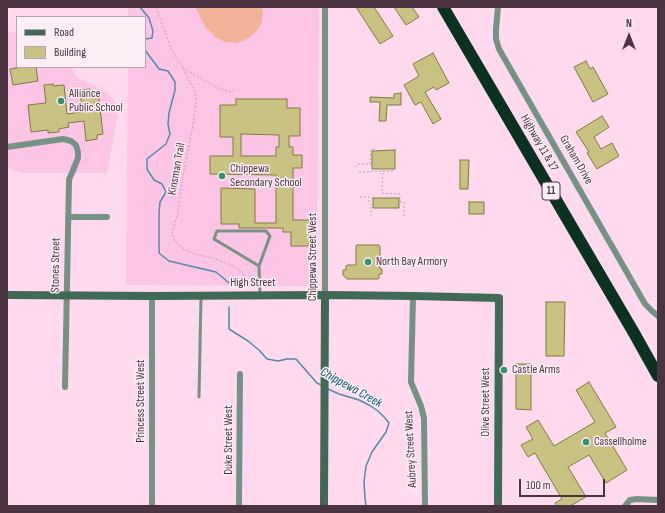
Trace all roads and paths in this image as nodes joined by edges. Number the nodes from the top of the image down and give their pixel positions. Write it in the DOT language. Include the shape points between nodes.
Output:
graph roads {
  1 [pos="156,7"];
  2 [pos="326,7"];
  3 [pos="443,7"];
  4 [pos="498,7"];
  5 [pos="183,68"];
  6 [pos="236,89"];
  7 [pos="7,147"];
  8 [pos="374,149"];
  9 [pos="356,167"];
  10 [pos="383,169"];
  11 [pos="394,169"];
  12 [pos="383,171"];
  13 [pos="359,172"];
  14 [pos="360,197"];
  15 [pos="371,216"];
  16 [pos="68,217"];
  17 [pos="107,217"];
  18 [pos="404,217"];
  19 [pos="259,266"];
  20 [pos="7,295"];
  21 [pos="67,295"];
  22 [pos="250,295"];
  23 [pos="260,295"];
  24 [pos="325,295"];
  25 [pos="152,296"];
  26 [pos="201,296"];
  27 [pos="413,296"];
  28 [pos="499,298"];
  29 [pos="658,316"];
  30 [pos="240,374"];
  31 [pos="658,376"];
  32 [pos="65,387"];
  33 [pos="199,397"];
  34 [pos="658,500"];
  35 [pos="152,506"];
  36 [pos="239,506"];
  37 [pos="324,506"];
  38 [pos="425,506"];
  39 [pos="498,506"];
  40 [pos="625,506"];
  1 -- 5 [label="path, Kinsman Trail" via="171,49"];
  2 -- 24 [label="street, Chippewa Street West"];
  3 -- 31 [label="highway, Highway 11 & 17 / 11"];
  4 -- 29 [label="street, Graham Drive" via="496,39 499,49 645,304"];
  5 -- 6 [label="path" via="218,88 230,92"];
  5 -- 22 [label="path, Kinsman Trail" via="195,92 196,102 178,212 172,233 179,246 194,254 234,266 242,272"];
  7 -- 16 [label="street, Stones Street" via="63,139 76,145 78,158 69,180"];
  8 -- 9 [label="path" via="370,149 371,164 359,164"];
  10 -- 12 [label="path"];
  11 -- 12 [label="path"];
  12 -- 13 [label="path"];
  12 -- 18 [label="path" via="382,193 400,194 399,202 404,202"];
  14 -- 15 [label="path" via="369,197"];
  16 -- 17 [label="street"];
  16 -- 21 [label="street, Stones Street"];
  19 -- 19 [label="lane" via="270,236 266,231 216,231 214,239"];
  19 -- 23 [label="lane"];
  20 -- 21 [label="street, High Street"];
  21 -- 25 [label="street, High Street"];
  21 -- 32 [label="street, Stones Street"];
  22 -- 23 [label="street, High Street"];
  22 -- 26 [label="street, High Street"];
  23 -- 24 [label="street, High Street"];
  24 -- 27 [label="street, High Street"];
  24 -- 37 [label="street, Chippewa Street West"];
  25 -- 26 [label="street, High Street"];
  25 -- 35 [label="street, Princess Street West"];
  26 -- 33 [label="lane"];
  27 -- 28 [label="street, High Street"];
  27 -- 38 [label="street, Aubrey Street West" via="411,382 424,418"];
  28 -- 39 [label="street, Olive Street West"];
  30 -- 36 [label="street, Duke Street West"];
  34 -- 40 [label="street" via="630,500"];
}
